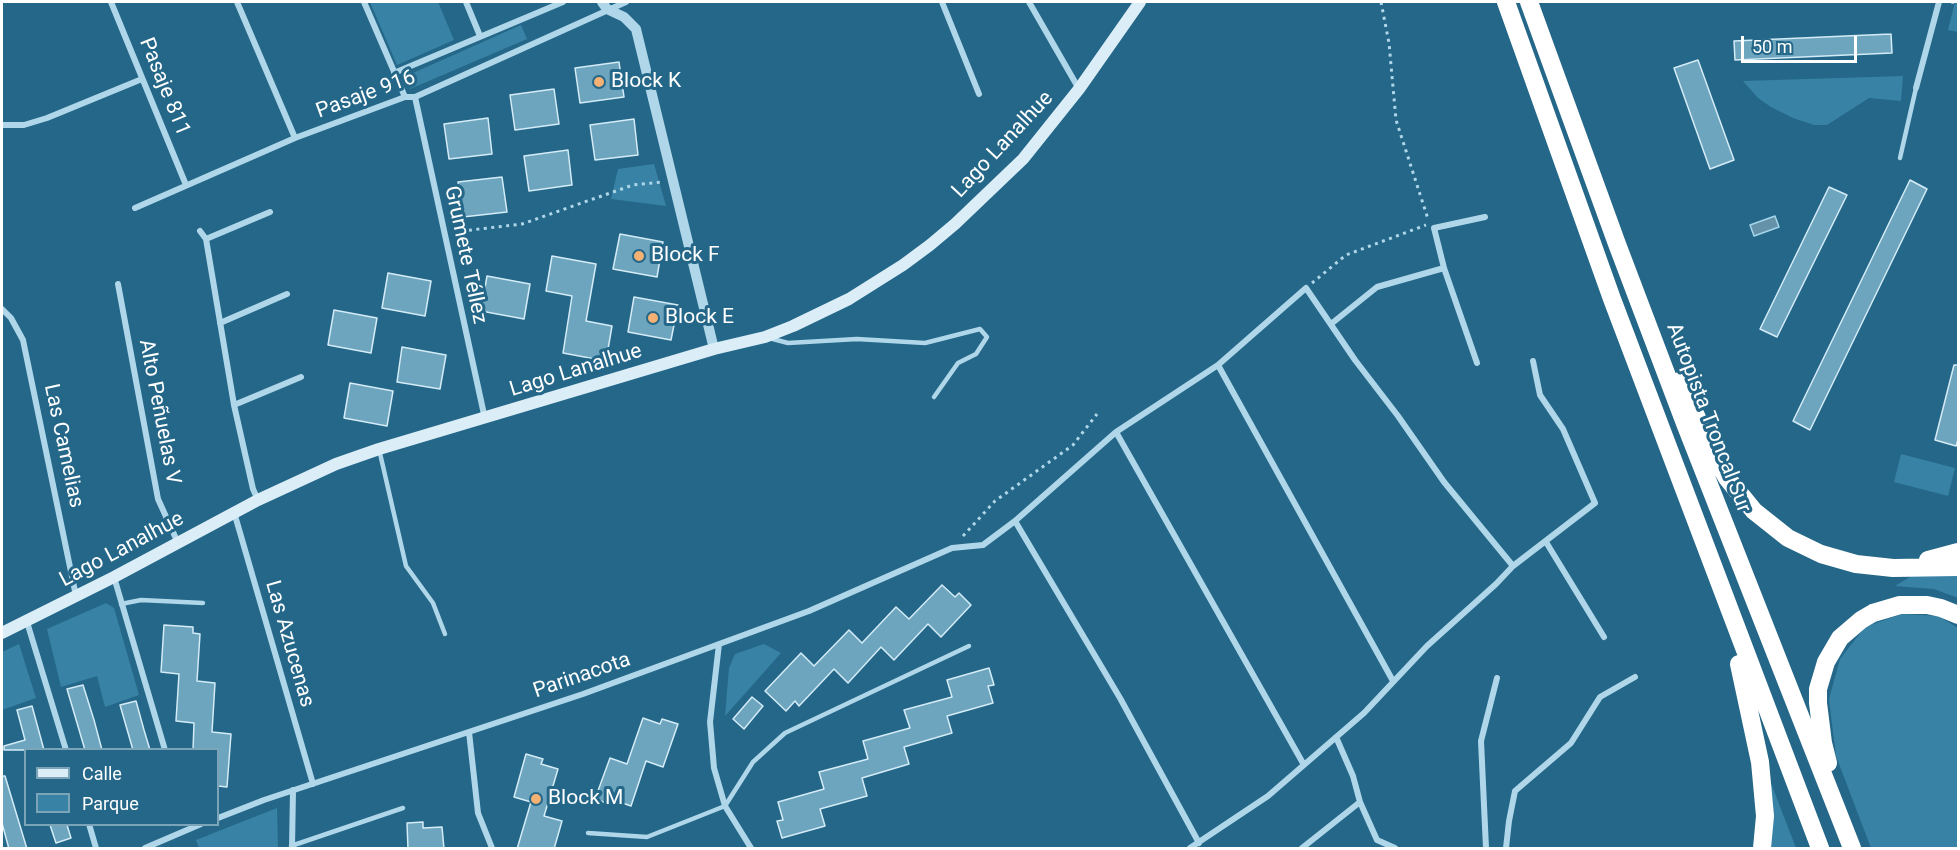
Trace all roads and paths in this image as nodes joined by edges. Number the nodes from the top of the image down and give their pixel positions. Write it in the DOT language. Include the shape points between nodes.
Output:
graph roads {
  1 [pos="111,2"];
  2 [pos="237,2"];
  3 [pos="364,2"];
  4 [pos="466,2"];
  5 [pos="563,2"];
  6 [pos="626,2"];
  7 [pos="942,2"];
  8 [pos="1029,2"];
  9 [pos="1140,2"];
  10 [pos="1381,2"];
  11 [pos="1506,2"];
  12 [pos="1529,2"];
  13 [pos="1939,2"];
  14 [pos="1951,2"];
  15 [pos="1959,3"];
  16 [pos="604,5"];
  17 [pos="480,36"];
  18 [pos="394,73"];
  19 [pos="142,79"];
  20 [pos="1916,88"];
  21 [pos="1079,89"];
  22 [pos="979,94"];
  23 [pos="405,97"];
  24 [pos="414,97"];
  25 [pos="2,125"];
  26 [pos="295,138"];
  27 [pos="1900,158"];
  28 [pos="673,181"];
  29 [pos="186,185"];
  30 [pos="135,208"];
  31 [pos="270,212"];
  32 [pos="1485,217"];
  33 [pos="200,231"];
  34 [pos="444,234"];
  35 [pos="206,239"];
  36 [pos="1617,244"];
  37 [pos="1444,268"];
  38 [pos="118,284"];
  39 [pos="1306,288"];
  40 [pos="287,294"];
  41 [pos="2,309"];
  42 [pos="220,323"];
  43 [pos="1331,324"];
  44 [pos="765,337"];
  45 [pos="714,349"];
  46 [pos="1533,361"];
  47 [pos="1477,363"];
  48 [pos="1218,365"];
  49 [pos="302,377"];
  50 [pos="934,397"];
  51 [pos="234,405"];
  52 [pos="1097,414"];
  53 [pos="485,419"];
  54 [pos="1116,432"];
  55 [pos="379,449"];
  56 [pos="258,500"];
  57 [pos="234,512"];
  58 [pos="1015,521"];
  59 [pos="1546,542"];
  60 [pos="178,543"];
  61 [pos="952,548"];
  62 [pos="1959,552"];
  63 [pos="1513,566"];
  64 [pos="1959,567"];
  65 [pos="1893,568"];
  66 [pos="1715,572"];
  67 [pos="114,578"];
  68 [pos="76,596"];
  69 [pos="203,603"];
  70 [pos="122,604"];
  71 [pos="1959,615"];
  72 [pos="27,622"];
  73 [pos="2,633"];
  74 [pos="446,634"];
  75 [pos="1604,637"];
  76 [pos="719,644"];
  77 [pos="969,646"];
  78 [pos="1635,677"];
  79 [pos="1497,678"];
  80 [pos="1393,681"];
  81 [pos="469,732"];
  82 [pos="1336,737"];
  83 [pos="65,748"];
  84 [pos="164,748"];
  85 [pos="1304,765"];
  86 [pos="313,784"];
  87 [pos="293,790"];
  88 [pos="1360,802"];
  89 [pos="725,806"];
  90 [pos="404,808"];
  91 [pos="219,818"];
  92 [pos="89,826"];
  93 [pos="1843,826"];
  94 [pos="188,827"];
  95 [pos="588,833"];
  96 [pos="1199,843"];
  97 [pos="291,847"];
  98 [pos="96,849"];
  99 [pos="145,849"];
  100 [pos="492,849"];
  101 [pos="751,849"];
  102 [pos="1190,849"];
  103 [pos="1302,849"];
  104 [pos="1395,849"];
  105 [pos="1486,849"];
  106 [pos="1506,849"];
  107 [pos="1762,849"];
  108 [pos="1820,849"];
  109 [pos="1852,849"];
  1 -- 19 [label="street, Pasaje 811"];
  2 -- 26 [label="street"];
  3 -- 18 [label="street"];
  4 -- 17 [label="street"];
  5 -- 17 [label="street, Pasaje 916"];
  6 -- 16 [label="street, Pasaje 916"];
  7 -- 22 [label="street"];
  8 -- 21 [label="street"];
  9 -- 21 [label="main road, Lago Lanalhue"];
  10 -- 39 [label="path" via="1396,120 1430,224 1346,255"];
  11 -- 66 [label="highway"];
  12 -- 36 [label="highway, Autopista Troncal Sur"];
  13 -- 20 [label="street"];
  14 -- 15 [label="path"];
  16 -- 24 [label="street, Pasaje 916"];
  16 -- 28 [label="street" via="636,29"];
  17 -- 18 [label="street, Pasaje 916"];
  18 -- 23 [label="street"];
  19 -- 25 [label="street" via="47,118 24,125"];
  19 -- 29 [label="street, Pasaje 811"];
  20 -- 27 [label="lane"];
  21 -- 44 [label="main road, Lago Lanalhue" via="1023,159 930,245 849,299"];
  23 -- 24 [label="street, Pasaje 916"];
  23 -- 26 [label="street, Pasaje 916"];
  24 -- 34 [label="street, Grumete Téllez"];
  26 -- 29 [label="street, Pasaje 916"];
  28 -- 34 [label="path" via="633,185 522,224"];
  28 -- 45 [label="street"];
  29 -- 30 [label="street, Pasaje 916"];
  31 -- 35 [label="street"];
  32 -- 37 [label="street" via="1434,228"];
  33 -- 35 [label="street"];
  34 -- 53 [label="street, Grumete Téllez"];
  35 -- 42 [label="street"];
  36 -- 65 [label="highway" via="1716,459 1740,495 1770,526 1804,547 1838,560"];
  36 -- 93 [label="highway, Autopista Troncal Sur"];
  37 -- 43 [label="street" via="1377,287"];
  37 -- 47 [label="street"];
  38 -- 60 [label="street, Alto Peñuelas V" via="158,499"];
  39 -- 43 [label="street"];
  39 -- 48 [label="street, Parinacota"];
  40 -- 42 [label="street"];
  41 -- 68 [label="street, Las Camelias" via="23,340"];
  42 -- 51 [label="street"];
  43 -- 63 [label="street" via="1444,482"];
  44 -- 45 [label="main road, Lago Lanalhue"];
  44 -- 50 [label="lane" via="788,343 857,339 925,343 980,328 987,337 976,354 958,363"];
  45 -- 53 [label="main road, Lago Lanalhue"];
  46 -- 59 [label="street" via="1540,395 1563,429 1595,503"];
  48 -- 54 [label="street, Parinacota"];
  48 -- 80 [label="street"];
  49 -- 51 [label="street"];
  51 -- 56 [label="street"];
  52 -- 61 [label="path" via="1073,445 995,501"];
  53 -- 55 [label="main road, Lago Lanalhue"];
  54 -- 58 [label="street, Parinacota"];
  54 -- 85 [label="street"];
  55 -- 56 [label="main road, Lago Lanalhue"];
  55 -- 74 [label="lane" via="406,566 433,603"];
  56 -- 57 [label="main road, Lago Lanalhue"];
  57 -- 60 [label="main road, Lago Lanalhue"];
  57 -- 86 [label="street, Las Azucenas"];
  58 -- 61 [label="street, Parinacota" via="983,545"];
  58 -- 96 [label="street" via="1120,698"];
  59 -- 63 [label="street"];
  59 -- 75 [label="street"];
  60 -- 67 [label="main road, Lago Lanalhue"];
  61 -- 76 [label="street, Parinacota" via="810,611"];
  62 -- 65 [label="highway"];
  63 -- 80 [label="street"];
  64 -- 65 [label="highway"];
  66 -- 107 [label="highway" via="1761,762 1765,816"];
  66 -- 108 [label="highway"];
  67 -- 68 [label="main road, Lago Lanalhue"];
  67 -- 70 [label="street"];
  68 -- 72 [label="main road, Lago Lanalhue"];
  69 -- 70 [label="lane" via="141,600"];
  70 -- 84 [label="street"];
  71 -- 93 [label="highway" via="1928,605 1886,608 1861,620 1832,650 1821,675 1818,703 1823,743"];
  72 -- 73 [label="main road, Lago Lanalhue"];
  72 -- 83 [label="street"];
  76 -- 81 [label="street, Parinacota"];
  76 -- 89 [label="street" via="710,722 714,768"];
  77 -- 89 [label="lane" via="785,733 753,762"];
  78 -- 106 [label="street" via="1600,697 1571,743 1515,791"];
  79 -- 105 [label="street" via="1481,741"];
  80 -- 82 [label="street"];
  81 -- 86 [label="street, Parinacota"];
  81 -- 100 [label="street" via="478,813"];
  82 -- 85 [label="street"];
  82 -- 88 [label="street"];
  85 -- 96 [label="street" via="1268,796"];
  86 -- 87 [label="street, Parinacota"];
  87 -- 91 [label="street, Parinacota"];
  87 -- 97 [label="street"];
  88 -- 103 [label="street"];
  88 -- 104 [label="street" via="1377,840"];
  89 -- 95 [label="lane" via="647,837"];
  89 -- 101 [label="street"];
  90 -- 97 [label="lane"];
  92 -- 98 [label="street"];
  93 -- 109 [label="highway, Autopista Troncal Sur"];
  94 -- 99 [label="street"];
  96 -- 102 [label="street"];
}
